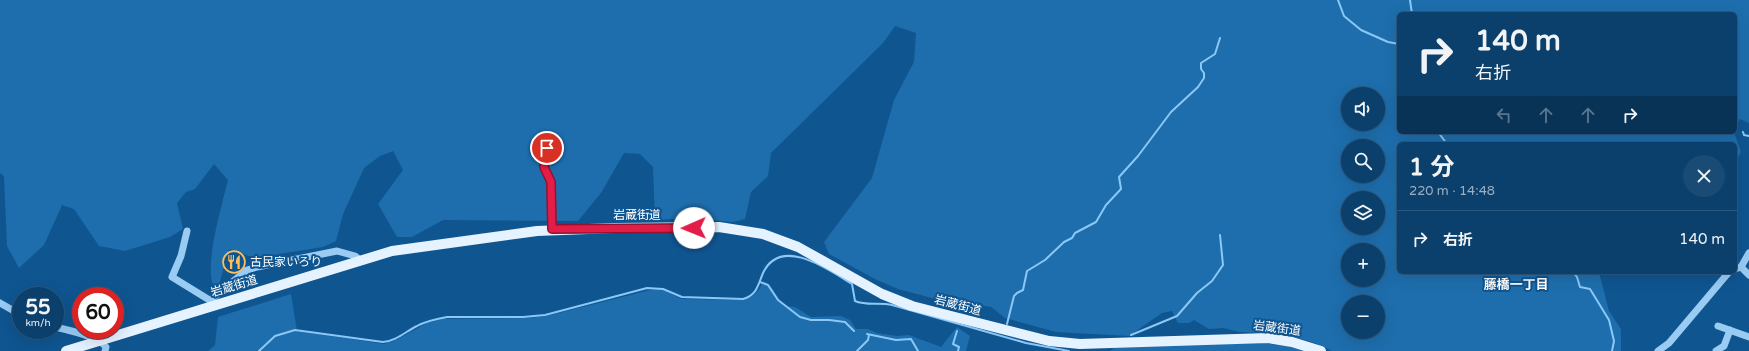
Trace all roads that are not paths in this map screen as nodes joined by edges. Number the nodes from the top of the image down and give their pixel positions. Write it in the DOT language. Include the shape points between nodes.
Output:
graph roads {
  1 [pos="547,148"];
  2 [pos="552,229"];
  3 [pos="187,231"];
  4 [pos="1749,253"];
  5 [pos="360,260"];
  6 [pos="1738,268"];
  7 [pos="1727,274"];
  8 [pos="1749,276"];
  9 [pos="0,303"];
  10 [pos="211,304"];
  11 [pos="12,310"];
  12 [pos="1718,326"];
  13 [pos="64,329"];
  14 [pos="1730,330"];
  15 [pos="1749,337"];
  16 [pos="97,341"];
  17 [pos="66,351"];
  18 [pos="105,351"];
  19 [pos="1321,351"];
  20 [pos="1658,351"];
  21 [pos="1716,351"];
  1 -- 2 [label="street" via="544,167 551,182"];
  2 -- 5 [label="main road, 岩蔵街道" via="406,249"];
  2 -- 19 [label="main road, 岩蔵街道" via="712,227 756,233 798,247 882,294 912,306 1049,341 1080,344 1263,338 1292,342"];
  3 -- 10 [label="street" via="181,256 172,277"];
  4 -- 6 [label="street"];
  5 -- 10 [label="main road, 岩蔵街道"];
  5 -- 10 [label="street" via="337,251 256,267 247,270"];
  6 -- 8 [label="street"];
  7 -- 20 [label="street" via="1669,343"];
  9 -- 11 [label="street"];
  10 -- 16 [label="main road, 岩蔵街道"];
  12 -- 14 [label="street"];
  13 -- 16 [label="street"];
  14 -- 15 [label="street"];
  14 -- 21 [label="street" via="1724,346"];
  16 -- 17 [label="main road, 岩蔵街道"];
  16 -- 18 [label="street" via="105,346"];
}
